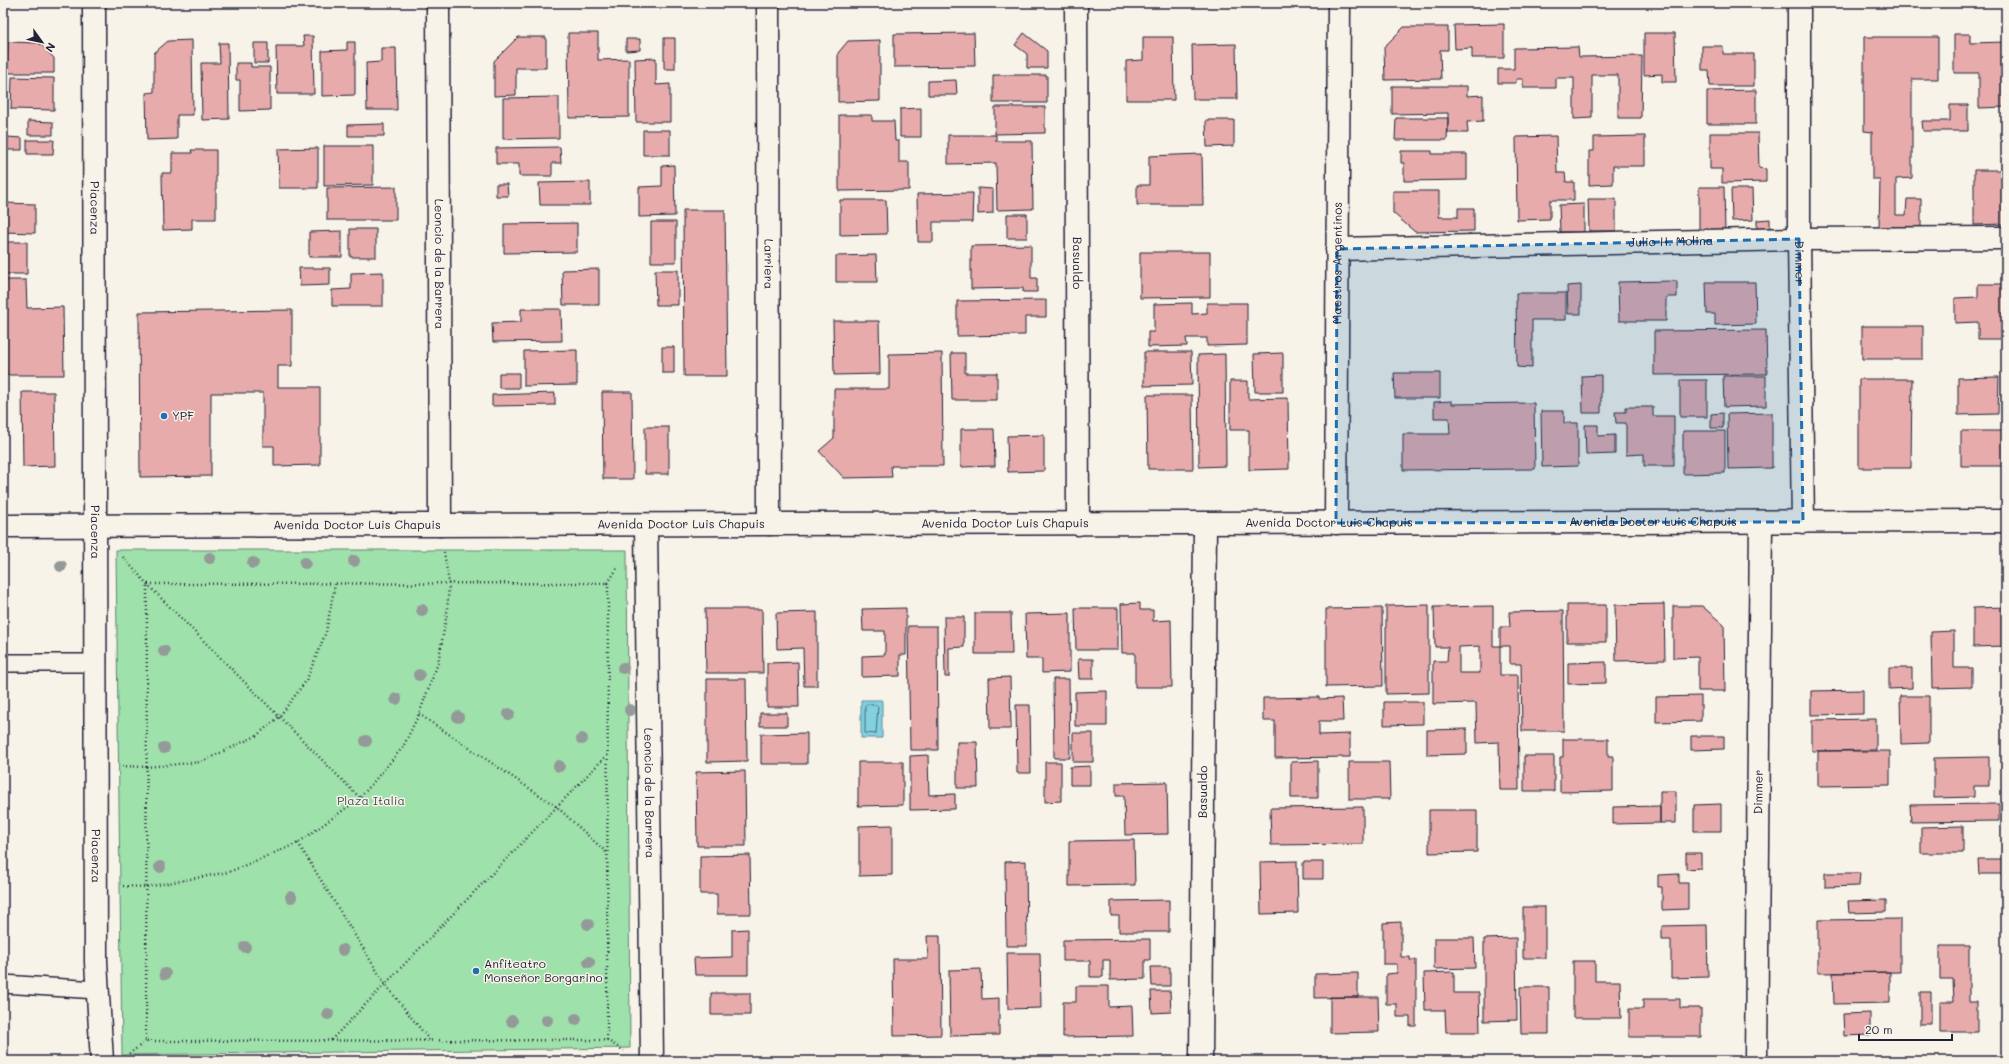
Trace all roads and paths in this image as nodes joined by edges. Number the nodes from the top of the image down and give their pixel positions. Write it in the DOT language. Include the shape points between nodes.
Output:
graph roads {
  1 [pos="94,3"];
  2 [pos="438,3"];
  3 [pos="768,3"];
  4 [pos="1076,3"];
  5 [pos="1339,3"];
  6 [pos="1799,3"];
  7 [pos="2006,238"];
  8 [pos="1798,239"];
  9 [pos="1337,249"];
  10 [pos="2006,521"];
  11 [pos="1761,522"];
  12 [pos="1803,522"];
  13 [pos="1336,523"];
  14 [pos="769,524"];
  15 [pos="1078,524"];
  16 [pos="1205,524"];
  17 [pos="440,525"];
  18 [pos="646,525"];
  19 [pos="3,526"];
  20 [pos="95,526"];
  21 [pos="449,583"];
  22 [pos="147,584"];
  23 [pos="335,584"];
  24 [pos="3,663"];
  25 [pos="96,663"];
  26 [pos="419,714"];
  27 [pos="279,716"];
  28 [pos="607,755"];
  29 [pos="96,765"];
  30 [pos="146,767"];
  31 [pos="360,798"];
  32 [pos="557,807"];
  33 [pos="298,843"];
  34 [pos="607,853"];
  35 [pos="96,886"];
  36 [pos="146,887"];
  37 [pos="3,984"];
  38 [pos="385,984"];
  39 [pos="97,990"];
  40 [pos="146,1041"];
  41 [pos="330,1041"];
  42 [pos="430,1041"];
  43 [pos="125,1057"];
  44 [pos="102,1061"];
  45 [pos="652,1061"];
  46 [pos="1201,1061"];
  47 [pos="1756,1061"];
  1 -- 20 [label="street, Piacenza"];
  2 -- 17 [label="street, Leoncio de la Barrera"];
  3 -- 14 [label="street, Larriera"];
  4 -- 15 [label="street, Basualdo"];
  5 -- 9 [label="street, Maestros Argentinos"];
  6 -- 8 [label="street, Dimmer"];
  7 -- 8 [label="street, Julio H. Molina"];
  8 -- 9 [label="street, Julio H. Molina"];
  8 -- 12 [label="street, Dimmer"];
  9 -- 13 [label="street, Maestros Argentinos"];
  10 -- 12 [label="street, Avenida Doctor Luis Chapuis"];
  11 -- 12 [label="street, Avenida Doctor Luis Chapuis"];
  11 -- 13 [label="street, Avenida Doctor Luis Chapuis"];
  11 -- 47 [label="street, Dimmer"];
  13 -- 16 [label="street, Avenida Doctor Luis Chapuis"];
  14 -- 15 [label="street, Avenida Doctor Luis Chapuis"];
  14 -- 18 [label="street, Avenida Doctor Luis Chapuis"];
  15 -- 16 [label="street, Avenida Doctor Luis Chapuis"];
  16 -- 46 [label="street, Basualdo"];
  17 -- 18 [label="street, Avenida Doctor Luis Chapuis"];
  17 -- 20 [label="street, Avenida Doctor Luis Chapuis"];
  17 -- 21 [label="path"];
  18 -- 45 [label="street, Leoncio de la Barrera"];
  19 -- 20 [label="street, Avenida Doctor Luis Chapuis"];
  20 -- 22 [label="path"];
  20 -- 25 [label="street, Piacenza"];
  21 -- 23 [label="path"];
  21 -- 26 [label="path" via="447,614 438,663"];
  21 -- 28 [label="path" via="608,583"];
  22 -- 23 [label="path"];
  22 -- 27 [label="path"];
  22 -- 30 [label="path"];
  23 -- 27 [label="path" via="326,632 306,681"];
  24 -- 25 [label="lane"];
  25 -- 29 [label="street, Piacenza"];
  26 -- 31 [label="path" via="403,747"];
  26 -- 32 [label="path"];
  27 -- 30 [label="path" via="256,736 202,762"];
  27 -- 31 [label="path"];
  28 -- 32 [label="path"];
  28 -- 34 [label="path"];
  29 -- 30 [label="path"];
  29 -- 35 [label="street, Piacenza"];
  30 -- 36 [label="path"];
  31 -- 33 [label="path"];
  32 -- 34 [label="path"];
  32 -- 38 [label="path"];
  33 -- 36 [label="path" via="229,872"];
  33 -- 38 [label="path"];
  34 -- 42 [label="path" via="607,1040"];
  35 -- 36 [label="path"];
  35 -- 39 [label="street, Piacenza"];
  36 -- 40 [label="path"];
  37 -- 39 [label="lane"];
  38 -- 41 [label="path"];
  38 -- 42 [label="path"];
  39 -- 44 [label="street, Piacenza"];
  40 -- 41 [label="path"];
  40 -- 43 [label="path"];
  41 -- 42 [label="path"];
}
